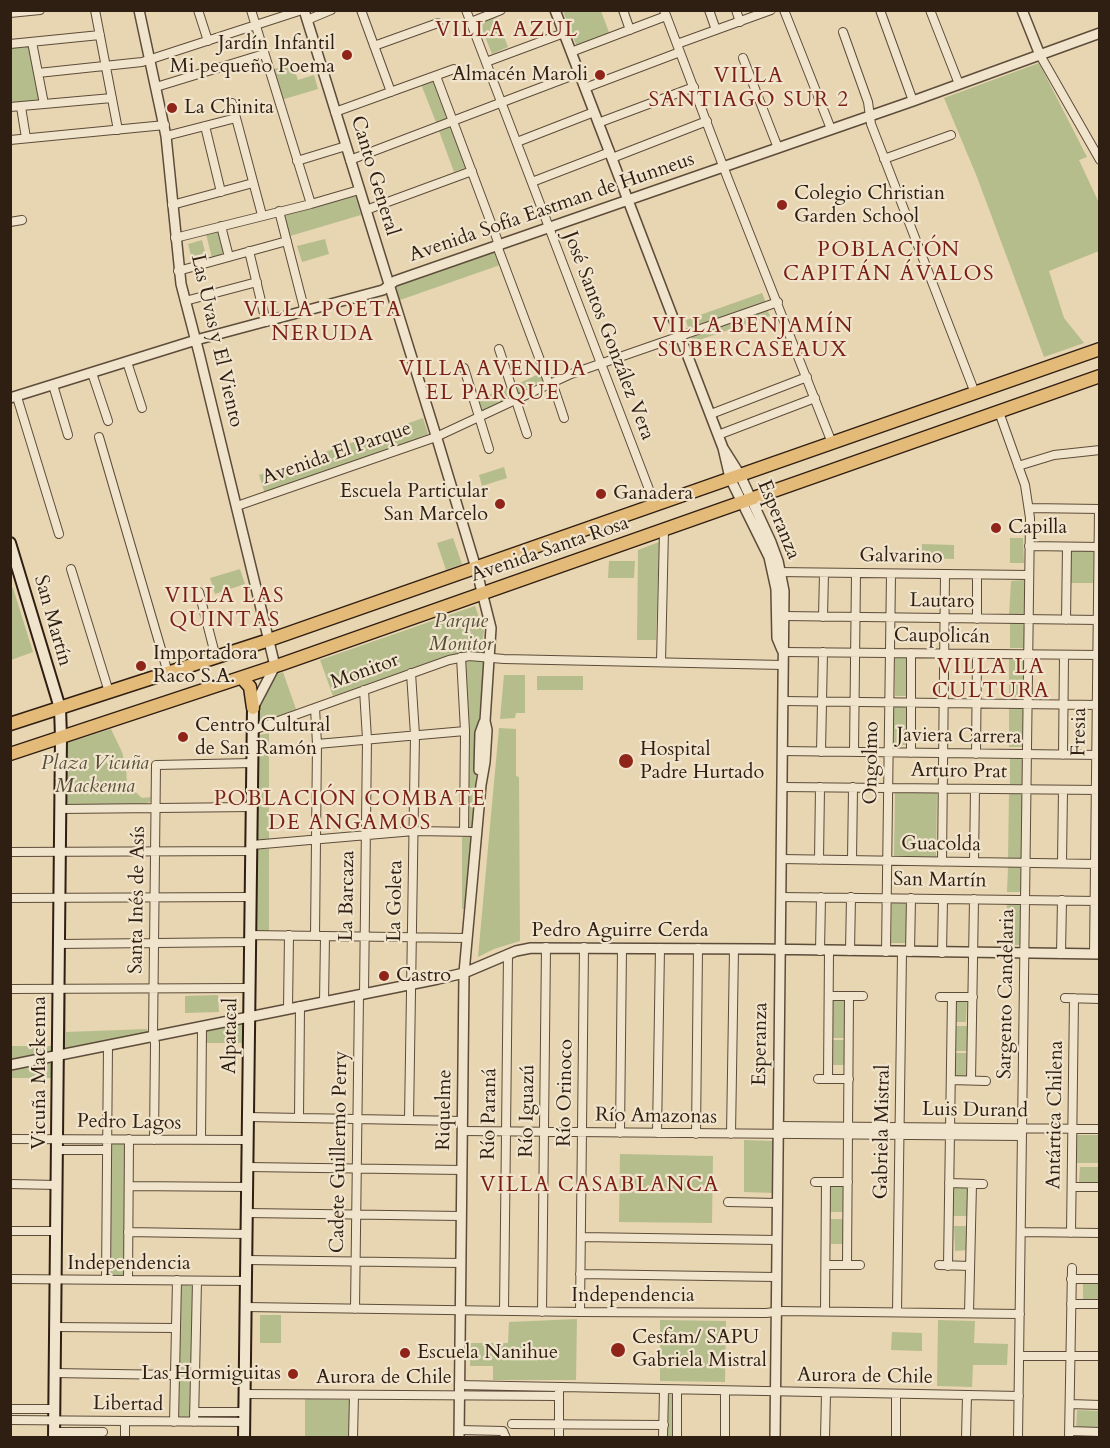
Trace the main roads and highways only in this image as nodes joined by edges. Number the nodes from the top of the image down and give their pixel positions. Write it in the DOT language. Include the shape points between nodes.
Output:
graph roads {
  1 [pos="1100,349"];
  2 [pos="1100,376"];
  3 [pos="10,543"];
  4 [pos="242,678"];
  5 [pos="60,708"];
  6 [pos="253,708"];
  7 [pos="10,724"];
  8 [pos="61,737"];
  9 [pos="10,754"];
  10 [pos="54,1435"];
  11 [pos="244,1437"];
  1 -- 5 [label="main road, Avenida Santa Rosa" via="269,640"];
  2 -- 4 [label="main road, Avenida Santa Rosa"];
  3 -- 5 [label="main road, San Martín"];
  4 -- 6 [label="main road" via="250,687"];
  4 -- 8 [label="main road, Avenida Santa Rosa"];
  5 -- 7 [label="main road, Avenida Santa Rosa"];
  5 -- 8 [label="main road, Vicuña Mackenna"];
  6 -- 11 [label="main road, Alpatacal"];
  8 -- 9 [label="main road, Avenida Santa Rosa"];
  8 -- 10 [label="main road, Vicuña Mackenna"];
}
